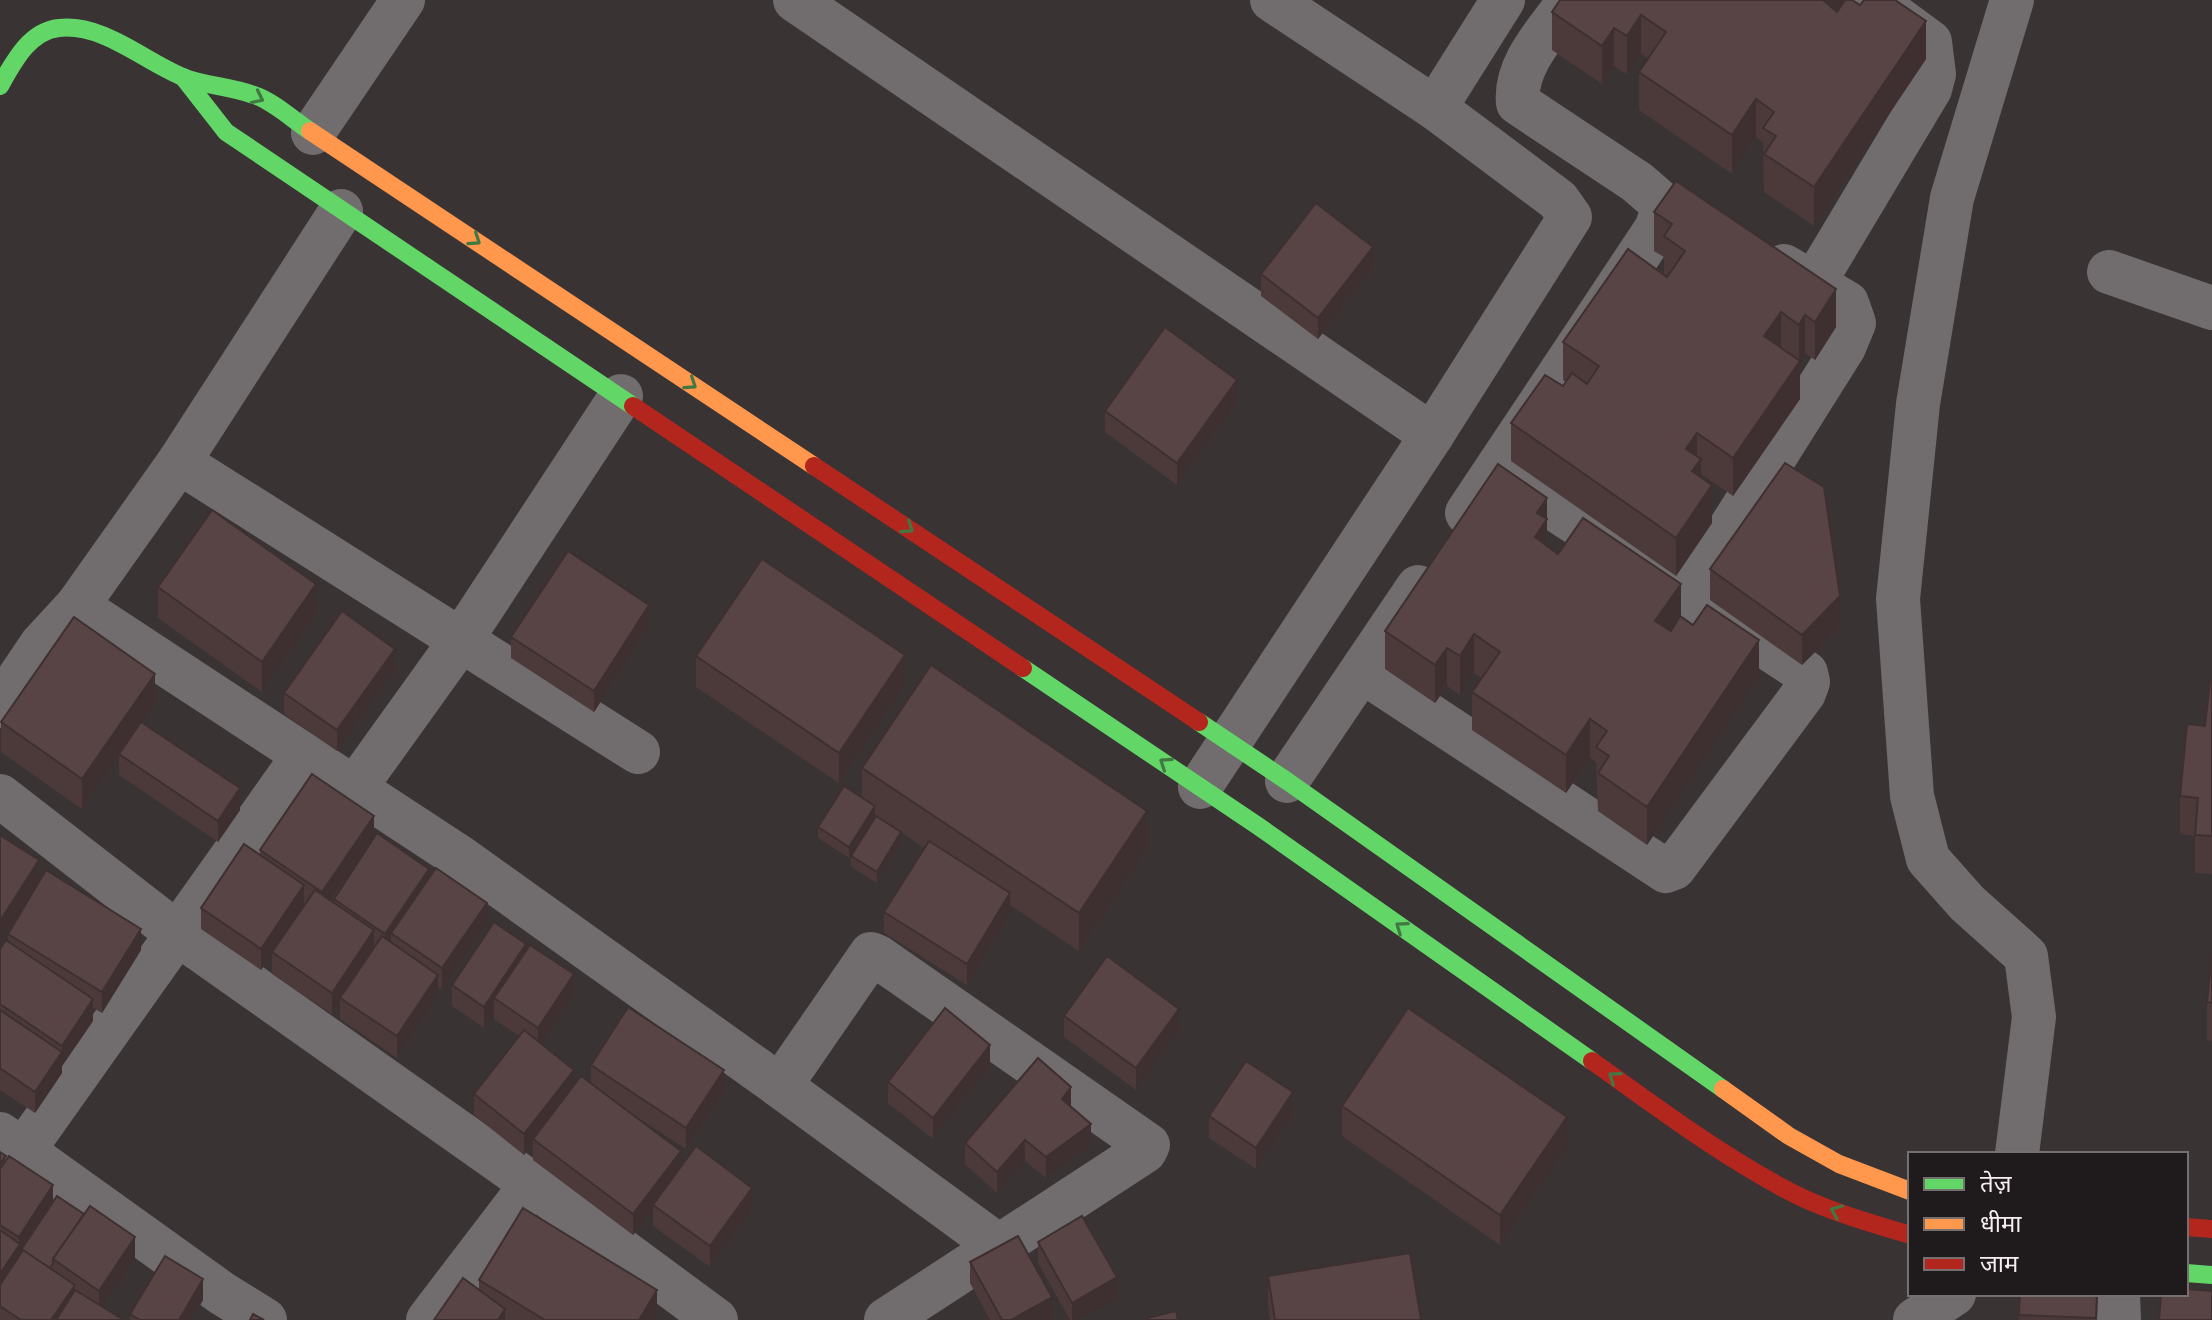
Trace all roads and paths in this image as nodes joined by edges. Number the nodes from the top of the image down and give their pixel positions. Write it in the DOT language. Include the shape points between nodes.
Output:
graph roads {
  1 [pos="403,0"];
  2 [pos="795,0"];
  3 [pos="1272,0"];
  4 [pos="1503,0"];
  5 [pos="1570,0"];
  6 [pos="1873,0"];
  7 [pos="2012,0"];
  8 [pos="62,14"];
  9 [pos="183,77"];
  10 [pos="0,86"];
  11 [pos="1435,108"];
  12 [pos="313,133"];
  13 [pos="1649,192"];
  14 [pos="341,211"];
  15 [pos="1704,222"];
  16 [pos="1745,245"];
  17 [pos="2109,272"];
  18 [pos="1814,283"];
  19 [pos="2212,308"];
  20 [pos="621,396"];
  21 [pos="1432,435"];
  22 [pos="179,462"];
  23 [pos="1496,471"];
  24 [pos="1688,595"];
  25 [pos="77,606"];
  26 [pos="461,640"];
  27 [pos="1362,671"];
  28 [pos="0,706"];
  29 [pos="1230,742"];
  30 [pos="638,752"];
  31 [pos="304,755"];
  32 [pos="1287,781"];
  33 [pos="1200,787"];
  34 [pos="354,789"];
  35 [pos="0,796"];
  36 [pos="178,934"];
  37 [pos="780,1086"];
  38 [pos="12,1142"];
  39 [pos="2017,1152"];
  40 [pos="532,1184"];
  41 [pos="1908,1190"];
  42 [pos="2188,1227"];
  43 [pos="2212,1229"];
  44 [pos="1908,1234"];
  45 [pos="1000,1247"];
  46 [pos="2188,1273"];
  47 [pos="2212,1275"];
  48 [pos="1951,1296"];
  49 [pos="2118,1296"];
  50 [pos="215,1307"];
  51 [pos="265,1320"];
  52 [pos="428,1320"];
  53 [pos="716,1320"];
  54 [pos="886,1320"];
  55 [pos="1915,1320"];
  56 [pos="2119,1320"];
  1 -- 12 [label="street"];
  2 -- 21 [label="street"];
  3 -- 11 [label="street"];
  4 -- 11 [label="street"];
  5 -- 13 [label="street" via="1527,61 1517,88 1518,103"];
  6 -- 18 [label="street" via="1930,42 1934,74"];
  7 -- 39 [label="street" via="1952,198 1918,404 1898,599 1912,796 1928,859 2026,956 2034,1017"];
  8 -- 9 [label="street"];
  8 -- 10 [label="street" via="19,53"];
  9 -- 12 [label="street, one-way" via="256,95"];
  9 -- 14 [label="street" via="226,132"];
  11 -- 21 [label="street" via="1558,200 1570,217"];
  12 -- 29 [label="street, one-way"];
  13 -- 15 [label="street"];
  13 -- 23 [label="street" via="1662,212 1656,229"];
  14 -- 20 [label="street"];
  14 -- 22 [label="street"];
  16 -- 18 [label="street"];
  17 -- 19 [label="street"];
  18 -- 24 [label="street" via="1847,303 1854,323"];
  20 -- 26 [label="street"];
  33 -- 20 [label="street, one-way"];
  21 -- 29 [label="street"];
  22 -- 25 [label="street"];
  22 -- 26 [label="street"];
  23 -- 24 [label="street"];
  23 -- 27 [label="street"];
  24 -- 27 [label="street" via="1806,673 1808,682 1674,868 1666,871"];
  25 -- 28 [label="street" via="41,645"];
  25 -- 31 [label="street"];
  26 -- 30 [label="street"];
  26 -- 34 [label="street"];
  27 -- 32 [label="street"];
  29 -- 32 [label="street"];
  29 -- 33 [label="street"];
  31 -- 34 [label="street"];
  31 -- 36 [label="street"];
  32 -- 41 [label="street" via="1789,1136 1839,1164"];
  44 -- 33 [label="street, one-way" via="1838,1213 1783,1188 1697,1134"];
  34 -- 37 [label="street" via="461,858"];
  35 -- 36 [label="street"];
  36 -- 38 [label="street"];
  36 -- 40 [label="street"];
  37 -- 45 [label="street"];
  37 -- 45 [label="street" via="871,954 1148,1145"];
  38 -- 50 [label="street"];
  40 -- 52 [label="street"];
  40 -- 53 [label="street"];
  42 -- 43 [label="street"];
  45 -- 54 [label="street"];
  46 -- 47 [label="street"];
  48 -- 55 [label="street"];
  49 -- 56 [label="street"];
  50 -- 51 [label="street"];
}
